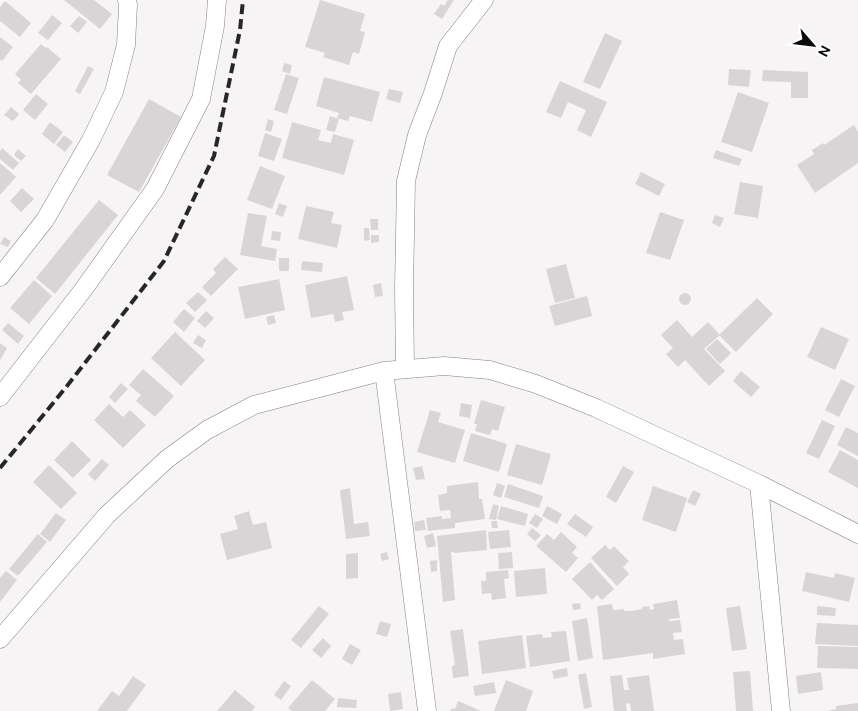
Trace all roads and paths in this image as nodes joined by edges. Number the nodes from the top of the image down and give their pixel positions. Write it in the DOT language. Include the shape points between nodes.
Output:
graph roads {
  1 [pos="127,0"];
  2 [pos="217,0"];
  3 [pos="484,0"];
  4 [pos="0,277"];
  5 [pos="405,368"];
  6 [pos="384,371"];
  7 [pos="0,397"];
  8 [pos="759,484"];
  9 [pos="858,534"];
  10 [pos="0,639"];
  11 [pos="427,711"];
  12 [pos="781,711"];
  1 -- 4 [label="street" via="126,45 114,92 91,140 45,220"];
  2 -- 7 [label="street" via="201,99 155,189 83,290"];
  3 -- 5 [label="street" via="448,46 416,135 406,181"];
  5 -- 6 [label="street"];
  5 -- 8 [label="street" via="444,366 490,370 536,384 596,408"];
  6 -- 10 [label="street" via="254,405 207,430 167,459 106,515"];
  6 -- 11 [label="street"];
  8 -- 9 [label="street"];
  8 -- 12 [label="street"];
}
